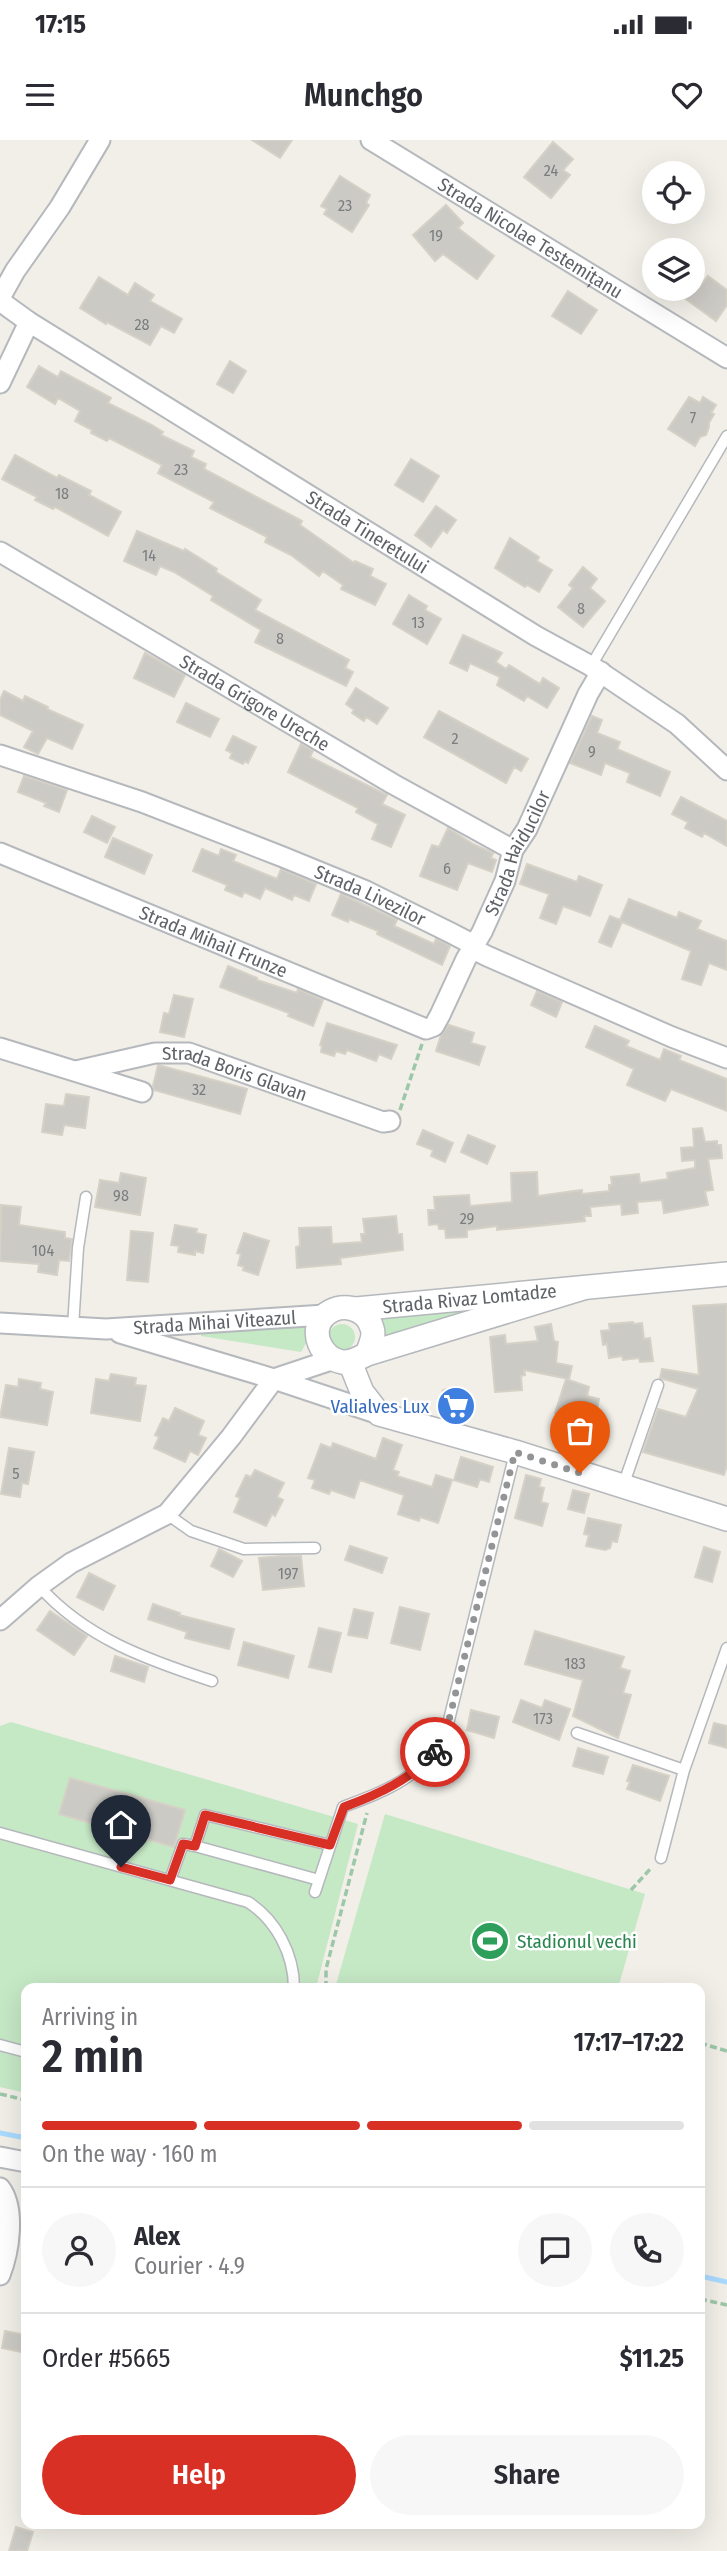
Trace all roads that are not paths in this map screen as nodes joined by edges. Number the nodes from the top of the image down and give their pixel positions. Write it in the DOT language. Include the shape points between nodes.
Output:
graph roads {
  1 [pos="100,140"];
  2 [pos="371,140"];
  3 [pos="0,300"];
  4 [pos="29,322"];
  5 [pos="727,358"];
  6 [pos="0,383"];
  7 [pos="727,436"];
  8 [pos="0,552"];
  9 [pos="596,669"];
  10 [pos="0,755"];
  11 [pos="727,770"];
  12 [pos="513,850"];
  13 [pos="0,853"];
  14 [pos="474,944"];
  15 [pos="426,1028"];
  16 [pos="0,1048"];
  17 [pos="727,1058"];
  18 [pos="76,1071"];
  19 [pos="142,1092"];
  20 [pos="390,1121"];
  21 [pos="86,1197"];
  22 [pos="727,1274"];
  23 [pos="583,1289"];
  24 [pos="356,1309"];
  25 [pos="325,1315"];
  26 [pos="0,1323"];
  27 [pos="73,1327"];
  28 [pos="106,1329"];
  29 [pos="350,1358"];
  30 [pos="274,1379"];
  31 [pos="658,1385"];
  32 [pos="379,1414"];
  33 [pos="515,1452"];
  34 [pos="623,1486"];
  35 [pos="167,1514"];
  36 [pos="726,1514"];
  37 [pos="315,1548"];
  38 [pos="39,1586"];
  39 [pos="0,1620"];
  40 [pos="727,1648"];
  41 [pos="212,1681"];
  42 [pos="577,1733"];
  43 [pos="684,1770"];
  44 [pos="0,1833"];
  45 [pos="330,1845"];
  46 [pos="195,1846"];
  47 [pos="661,1857"];
  48 [pos="170,1880"];
  49 [pos="319,1880"];
  50 [pos="315,1892"];
  51 [pos="294,1983"];
  52 [pos="0,2045"];
  53 [pos="21,2051"];
  54 [pos="0,2157"];
  55 [pos="21,2161"];
  56 [pos="0,2188"];
  57 [pos="0,2275"];
  1 -- 3 [label="street"];
  2 -- 5 [label="street, Strada Nicolae Testemițanu"];
  3 -- 4 [label="street, Strada Tineretului"];
  4 -- 6 [label="street"];
  4 -- 9 [label="street, Strada Tineretului"];
  7 -- 9 [label="lane"];
  8 -- 12 [label="street, Strada Grigore Ureche"];
  9 -- 11 [label="street, Strada Tineretului" via="677,724"];
  9 -- 12 [label="street, Strada Haiducilor" via="527,829"];
  10 -- 14 [label="street, Strada Livezilor" via="223,832 366,891"];
  12 -- 14 [label="street, Strada Haiducilor" via="505,881"];
  13 -- 15 [label="street, Strada Mihail Frunze"];
  14 -- 15 [label="street, Strada Haiducilor" via="434,1026"];
  14 -- 17 [label="street, Strada Livezilor" via="487,956"];
  16 -- 18 [label="street, Strada Boris Glavan"];
  18 -- 19 [label="street, Strada Boris Glavan"];
  18 -- 20 [label="street, Strada Boris Glavan" via="155,1052 189,1053"];
  21 -- 27 [label="lane"];
  22 -- 23 [label="street, Strada Rivaz Lomtadze"];
  23 -- 24 [label="street, Strada Rivaz Lomtadze"];
  23 -- 29 [label="street, Strada Rivaz Lomtadze"];
  24 -- 25 [label="street" via="342,1307"];
  24 -- 29 [label="street" via="372,1327 371,1343"];
  25 -- 28 [label="street, Strada Mihai Viteazul"];
  25 -- 29 [label="street" via="319,1322 318,1342 326,1354"];
  26 -- 27 [label="street, Strada Mihai Viteazul"];
  27 -- 28 [label="street, Strada Mihai Viteazul"];
  28 -- 30 [label="street, Strada Mihai Viteazul"];
  29 -- 30 [label="street"];
  29 -- 32 [label="street" via="362,1392"];
  30 -- 32 [label="street, Strada Mihai Viteazul"];
  30 -- 35 [label="street"];
  31 -- 34 [label="lane"];
  32 -- 33 [label="street, Strada Mihai Viteazul"];
  33 -- 34 [label="street, Strada Mihai Viteazul"];
  33 -- 45 [label="lane" via="446,1732 421,1768 399,1784 344,1807"];
  34 -- 36 [label="street, Strada Mihai Viteazul"];
  35 -- 37 [label="lane" via="191,1531 244,1549"];
  35 -- 38 [label="street" via="71,1563"];
  38 -- 39 [label="street"];
  38 -- 41 [label="lane" via="80,1624 110,1642"];
  40 -- 43 [label="lane"];
  42 -- 43 [label="lane"];
  43 -- 47 [label="lane"];
  44 -- 48 [label="lane"];
  45 -- 46 [label="lane" via="205,1815"];
  45 -- 49 [label="lane"];
  46 -- 48 [label="lane" via="183,1844"];
  46 -- 49 [label="lane"];
  48 -- 51 [label="lane" via="248,1902 264,1913 289,1956"];
  49 -- 50 [label="lane"];
  52 -- 53 [label="lane"];
  54 -- 55 [label="street"];
  56 -- 57 [label="street" via="9,2207"];
}
